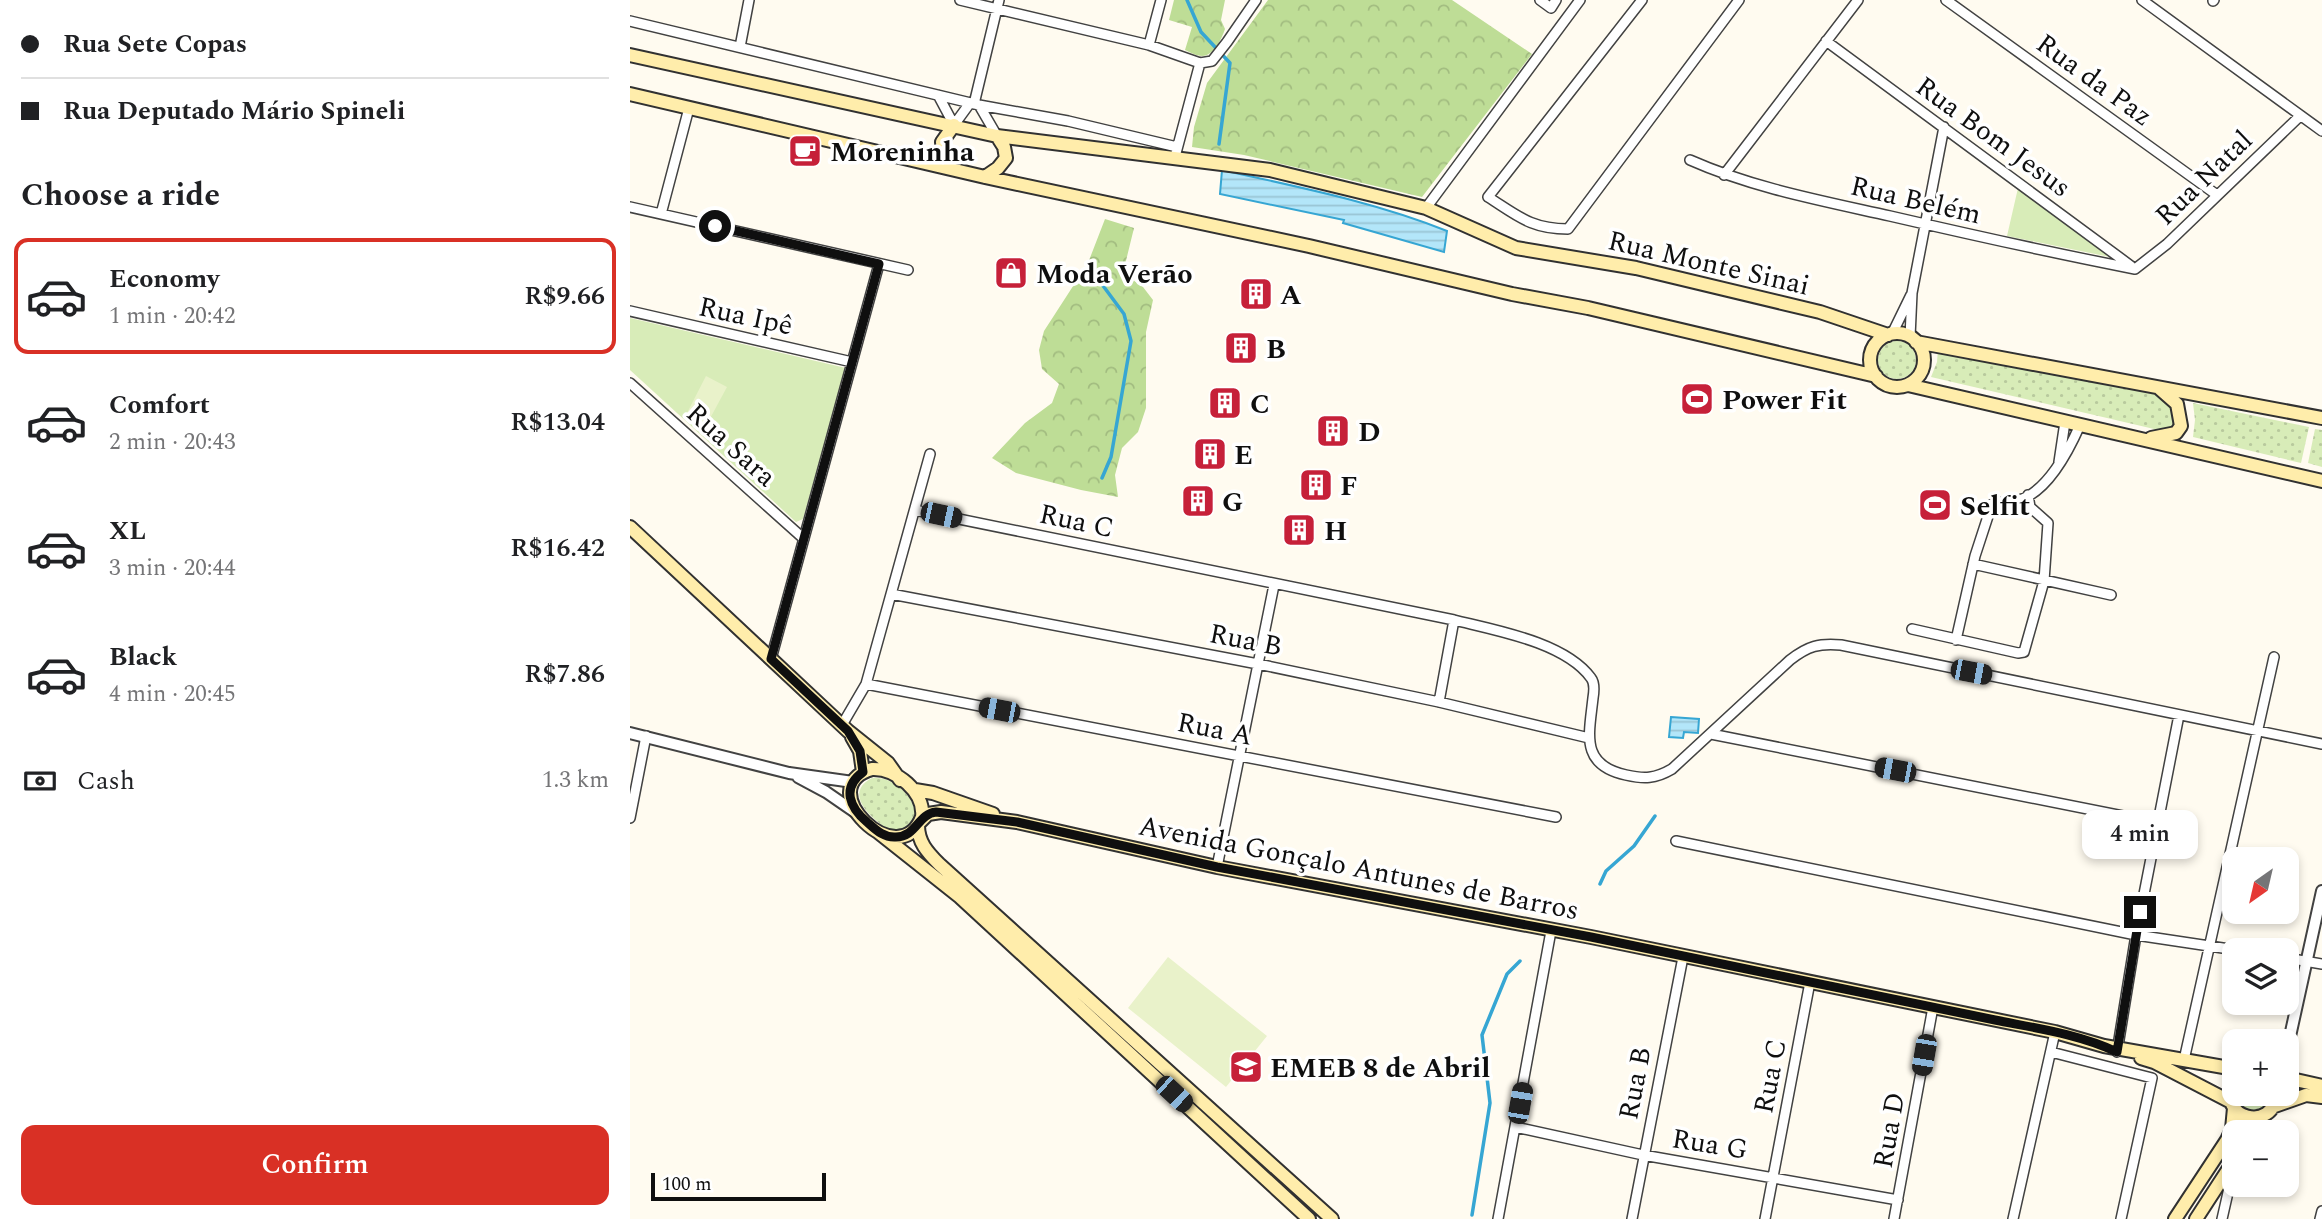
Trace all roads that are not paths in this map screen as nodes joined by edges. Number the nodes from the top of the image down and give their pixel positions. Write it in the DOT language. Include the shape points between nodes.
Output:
graph roads {
  1 [pos="749,0"];
  2 [pos="960,0"];
  3 [pos="1161,0"];
  4 [pos="1256,0"];
  5 [pos="1540,0"];
  6 [pos="1556,0"];
  7 [pos="1580,0"];
  8 [pos="1642,0"];
  9 [pos="1739,0"];
  10 [pos="1858,0"];
  11 [pos="1946,0"];
  12 [pos="2141,0"];
  13 [pos="998,4"];
  14 [pos="630,21"];
  15 [pos="1826,41"];
  16 [pos="1149,45"];
  17 [pos="740,47"];
  18 [pos="630,55"];
  19 [pos="1200,63"];
  20 [pos="630,94"];
  21 [pos="938,95"];
  22 [pos="974,104"];
  23 [pos="689,108"];
  24 [pos="2300,116"];
  25 [pos="954,125"];
  26 [pos="1944,127"];
  27 [pos="2322,131"];
  28 [pos="997,136"];
  29 [pos="1176,153"];
  30 [pos="1690,160"];
  31 [pos="948,167"];
  32 [pos="1724,175"];
  33 [pos="985,177"];
  34 [pos="2217,195"];
  35 [pos="630,206"];
  36 [pos="1426,208"];
  37 [pos="661,214"];
  38 [pos="1925,224"];
  39 [pos="879,264"];
  40 [pos="2135,269"];
  41 [pos="908,270"];
  42 [pos="1912,293"];
  43 [pos="630,311"];
  44 [pos="1890,335"];
  45 [pos="1913,340"];
  46 [pos="852,362"];
  47 [pos="1876,376"];
  48 [pos="630,383"];
  49 [pos="1908,385"];
  50 [pos="2156,386"];
  51 [pos="2322,418"];
  52 [pos="2065,422"];
  53 [pos="2080,425"];
  54 [pos="2140,439"];
  55 [pos="930,454"];
  56 [pos="2059,464"];
  57 [pos="2322,481"];
  58 [pos="2028,495"];
  59 [pos="915,510"];
  60 [pos="630,527"];
  61 [pos="804,539"];
  62 [pos="1973,564"];
  63 [pos="2044,581"];
  64 [pos="1274,584"];
  65 [pos="891,594"];
  66 [pos="2111,595"];
  67 [pos="1454,620"];
  68 [pos="1912,629"];
  69 [pos="1956,640"];
  70 [pos="2274,657"];
  71 [pos="771,659"];
  72 [pos="1258,664"];
  73 [pos="866,684"];
  74 [pos="1439,702"];
  75 [pos="2179,715"];
  76 [pos="845,728"];
  77 [pos="2258,731"];
  78 [pos="630,733"];
  79 [pos="1711,734"];
  80 [pos="646,736"];
  81 [pos="1589,738"];
  82 [pos="2322,744"];
  83 [pos="1240,756"];
  84 [pos="863,772"];
  85 [pos="789,773"];
  86 [pos="900,779"];
  87 [pos="853,782"];
  88 [pos="915,790"];
  89 [pos="855,811"];
  90 [pos="1556,817"];
  91 [pos="630,818"];
  92 [pos="1017,822"];
  93 [pos="2158,823"];
  94 [pos="919,824"];
  95 [pos="878,832"];
  96 [pos="1676,841"];
  97 [pos="1217,867"];
  98 [pos="2322,891"];
  99 [pos="1551,931"];
  100 [pos="2136,935"];
  101 [pos="2210,946"];
  102 [pos="2222,948"];
  103 [pos="1683,957"];
  104 [pos="2299,960"];
  105 [pos="2307,961"];
  106 [pos="2322,964"];
  107 [pos="1810,982"];
  108 [pos="1933,1007"];
  109 [pos="2292,1029"];
  110 [pos="2055,1032"];
  111 [pos="2113,1048"];
  112 [pos="2051,1052"];
  113 [pos="2184,1060"];
  114 [pos="2222,1067"];
  115 [pos="2299,1080"];
  116 [pos="2322,1086"];
  117 [pos="2322,1097"];
  118 [pos="2222,1099"];
  119 [pos="2233,1106"];
  120 [pos="2234,1106"];
  121 [pos="2272,1107"];
  122 [pos="2259,1117"];
  123 [pos="2258,1120"];
  124 [pos="1515,1128"];
  125 [pos="1643,1155"];
  126 [pos="1773,1176"];
  127 [pos="2222,1180"];
  128 [pos="2227,1197"];
  129 [pos="1898,1200"];
  130 [pos="2322,1211"];
  131 [pos="1310,1219"];
  132 [pos="1332,1219"];
  133 [pos="1498,1219"];
  134 [pos="1632,1219"];
  135 [pos="1765,1219"];
  136 [pos="1894,1219"];
  137 [pos="2013,1219"];
  138 [pos="2121,1219"];
  139 [pos="2175,1219"];
  140 [pos="2196,1219"];
  141 [pos="2222,1219"];
  142 [pos="2320,1219"];
  1 -- 17 [label="street"];
  2 -- 13 [label="street"];
  3 -- 16 [label="street"];
  4 -- 19 [label="street" via="1212,61"];
  5 -- 6 [label="street" via="1551,8"];
  7 -- 36 [label="street"];
  8 -- 9 [label="street" via="1488,197 1531,225 1568,229"];
  10 -- 15 [label="street"];
  11 -- 34 [label="street, Rua da Paz"];
  12 -- 24 [label="street"];
  13 -- 16 [label="street"];
  13 -- 22 [label="street"];
  14 -- 17 [label="street"];
  15 -- 26 [label="street, Rua Bom Jesus"];
  15 -- 32 [label="street"];
  16 -- 19 [label="street"];
  17 -- 21 [label="street"];
  18 -- 25 [label="main road"];
  19 -- 29 [label="street"];
  20 -- 23 [label="main road"];
  21 -- 22 [label="street"];
  21 -- 25 [label="street"];
  22 -- 25 [label="street"];
  22 -- 28 [label="street"];
  22 -- 29 [label="street" via="1068,121"];
  23 -- 31 [label="main road"];
  23 -- 37 [label="street"];
  24 -- 27 [label="street"];
  24 -- 34 [label="street, Rua Natal"];
  25 -- 28 [label="main road"];
  25 -- 31 [label="main road" via="942,142"];
  26 -- 38 [label="street"];
  26 -- 40 [label="street, Rua Bom Jesus"];
  28 -- 29 [label="main road, Rua Monte Sinai"];
  28 -- 33 [label="main road" via="1006,158"];
  29 -- 36 [label="main road, Rua Monte Sinai" via="1270,170"];
  30 -- 32 [label="street, Rua Belém"];
  31 -- 33 [label="main road"];
  32 -- 38 [label="street, Rua Belém"];
  33 -- 47 [label="main road"];
  34 -- 40 [label="street, Rua Natal"];
  35 -- 37 [label="street"];
  36 -- 44 [label="main road, Rua Monte Sinai" via="1516,248 1636,268 1820,312"];
  37 -- 39 [label="street"];
  38 -- 40 [label="street, Rua Belém"];
  38 -- 42 [label="street"];
  39 -- 41 [label="street"];
  39 -- 46 [label="street"];
  42 -- 44 [label="street"];
  42 -- 45 [label="street"];
  43 -- 46 [label="street, Rua Ipê"];
  44 -- 45 [label="main road"];
  44 -- 47 [label="main road" via="1871,353"];
  45 -- 49 [label="main road" via="1923,353 1923,365"];
  45 -- 50 [label="main road"];
  46 -- 61 [label="street"];
  47 -- 49 [label="main road" via="1894,387"];
  48 -- 61 [label="street, Rua Sara"];
  49 -- 52 [label="main road"];
  50 -- 51 [label="main road"];
  50 -- 54 [label="main road" via="2177,404 2181,426 2176,433"];
  52 -- 53 [label="main road"];
  52 -- 56 [label="street"];
  53 -- 54 [label="main road"];
  53 -- 56 [label="street"];
  54 -- 57 [label="main road"];
  55 -- 59 [label="street"];
  56 -- 58 [label="street"];
  58 -- 62 [label="street" via="1992,504"];
  58 -- 63 [label="street" via="2030,508 2048,523"];
  59 -- 64 [label="street, Rua C"];
  59 -- 65 [label="street"];
  60 -- 71 [label="main road"];
  61 -- 71 [label="street"];
  62 -- 63 [label="street"];
  62 -- 69 [label="street"];
  63 -- 66 [label="street"];
  63 -- 69 [label="street" via="2024,652"];
  64 -- 67 [label="street, Rua C"];
  64 -- 72 [label="street"];
  65 -- 72 [label="street, Rua B"];
  65 -- 73 [label="street"];
  67 -- 74 [label="street"];
  67 -- 81 [label="street, Rua C" via="1534,640 1574,662 1592,679"];
  68 -- 69 [label="street"];
  70 -- 77 [label="street"];
  71 -- 76 [label="main road"];
  72 -- 74 [label="street, Rua B"];
  72 -- 83 [label="street"];
  73 -- 76 [label="street"];
  73 -- 83 [label="street, Rua A"];
  74 -- 81 [label="street, Rua B"];
  75 -- 77 [label="street"];
  75 -- 79 [label="street" via="1821,643 1790,660"];
  75 -- 93 [label="street"];
  76 -- 84 [label="main road" via="860,751"];
  76 -- 86 [label="main road" via="888,763"];
  77 -- 82 [label="street"];
  77 -- 101 [label="street"];
  78 -- 80 [label="street"];
  79 -- 81 [label="street" via="1672,769 1652,778 1603,767 1591,751"];
  79 -- 93 [label="street"];
  80 -- 85 [label="street"];
  80 -- 91 [label="street"];
  83 -- 90 [label="street, Rua A"];
  83 -- 97 [label="street"];
  84 -- 86 [label="main road" via="880,769"];
  84 -- 87 [label="main road"];
  85 -- 87 [label="street"];
  85 -- 89 [label="street"];
  86 -- 88 [label="main road"];
  87 -- 89 [label="main road" via="850,797"];
  88 -- 92 [label="main road, Avenida Gonçalo Antunes de Barros"];
  88 -- 94 [label="main road" via="922,806"];
  89 -- 95 [label="main road"];
  92 -- 94 [label="main road, Avenida Gonçalo Antunes de Barros" via="936,812"];
  92 -- 97 [label="main road, Avenida Gonçalo Antunes de Barros"];
  93 -- 100 [label="street"];
  94 -- 95 [label="main road" via="900,837"];
  94 -- 132 [label="main road" via="924,847 939,864"];
  95 -- 131 [label="main road" via="960,897"];
  96 -- 100 [label="street"];
  97 -- 99 [label="main road, Avenida Gonçalo Antunes de Barros"];
  98 -- 105 [label="street"];
  99 -- 103 [label="main road, Avenida Gonçalo Antunes de Barros"];
  99 -- 124 [label="street"];
  100 -- 101 [label="street"];
  100 -- 111 [label="street"];
  101 -- 102 [label="street"];
  101 -- 113 [label="street"];
  103 -- 107 [label="main road, Avenida Gonçalo Antunes de Barros"];
  103 -- 125 [label="street, Rua B"];
  104 -- 105 [label="street"];
  105 -- 106 [label="street"];
  105 -- 109 [label="street"];
  107 -- 108 [label="main road, Avenida Gonçalo Antunes de Barros"];
  107 -- 126 [label="street, Rua C"];
  108 -- 110 [label="main road, Avenida Gonçalo Antunes de Barros"];
  108 -- 129 [label="street, Rua D"];
  110 -- 111 [label="main road, Avenida Gonçalo Antunes de Barros"];
  110 -- 112 [label="street"];
  111 -- 113 [label="main road, Avenida Gonçalo Antunes de Barros"];
  111 -- 118 [label="main road, Avenida Gonçalo Antunes de Barros" via="2154,1062"];
  112 -- 137 [label="street"];
  112 -- 138 [label="street" via="2152,1078"];
  113 -- 114 [label="main road, Avenida Gonçalo Antunes de Barros"];
  115 -- 116 [label="main road"];
  117 -- 121 [label="main road" via="2306,1095"];
  119 -- 139 [label="main road" via="2227,1140"];
  120 -- 122 [label="main road, Avenida Gonçalo Antunes de Barros" via="2246,1117"];
  121 -- 122 [label="main road"];
  122 -- 123 [label="main road"];
  124 -- 125 [label="street, Rua G"];
  124 -- 133 [label="street"];
  125 -- 126 [label="street, Rua G"];
  125 -- 134 [label="street, Rua B"];
  126 -- 129 [label="street, Rua G"];
  126 -- 135 [label="street, Rua C"];
  127 -- 140 [label="main road"];
  128 -- 141 [label="street"];
  129 -- 136 [label="street, Rua D"];
  130 -- 142 [label="street"];
}
